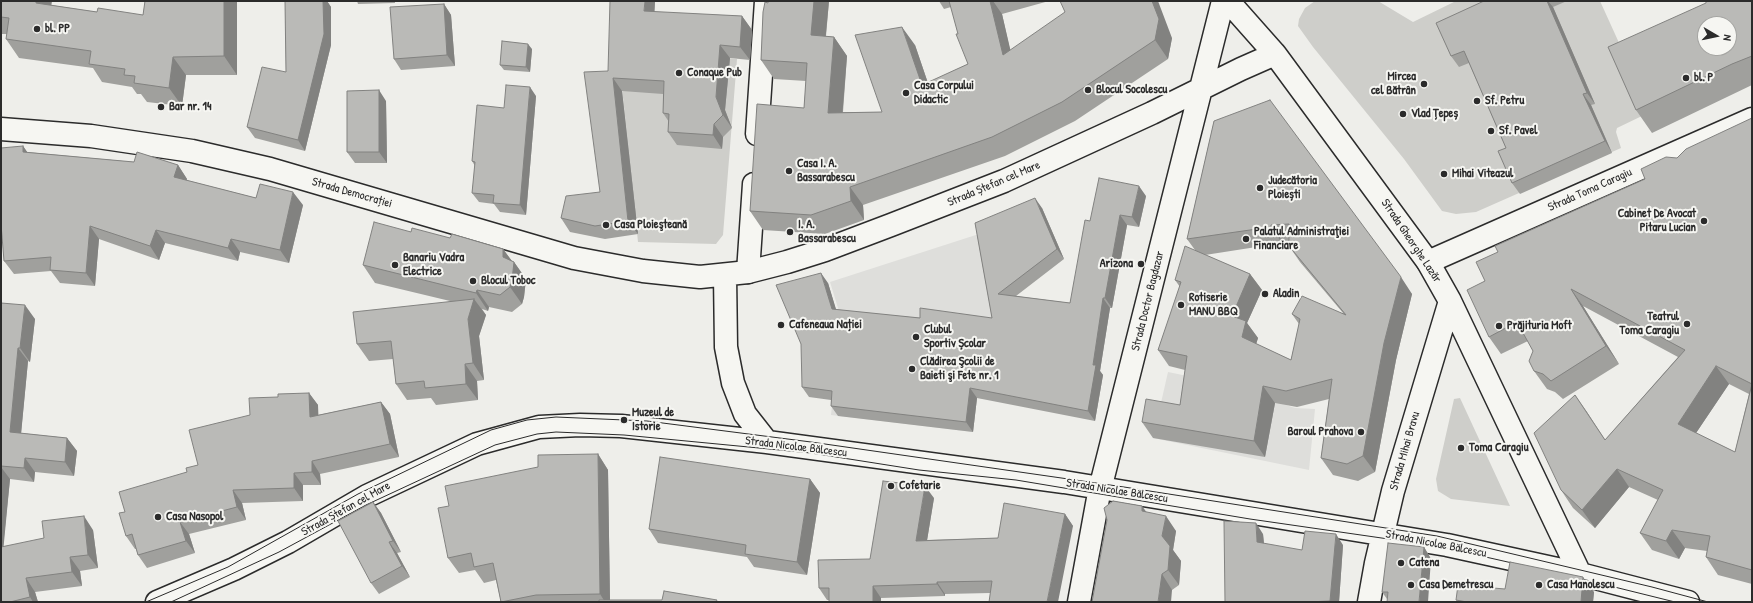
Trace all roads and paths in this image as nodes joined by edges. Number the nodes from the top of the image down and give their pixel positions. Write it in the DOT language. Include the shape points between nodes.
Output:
graph roads {
  1 [pos="766,1"];
  2 [pos="1224,1"];
  3 [pos="1228,1"];
  4 [pos="1275,54"];
  5 [pos="1201,88"];
  6 [pos="1752,118"];
  7 [pos="1,129"];
  8 [pos="1428,262"];
  9 [pos="748,272"];
  10 [pos="725,275"];
  11 [pos="700,277"];
  12 [pos="1450,301"];
  13 [pos="539,427"];
  14 [pos="767,442"];
  15 [pos="1100,488"];
  16 [pos="1383,534"];
  17 [pos="1580,574"];
  18 [pos="157,602"];
  19 [pos="1079,602"];
  20 [pos="1369,602"];
  21 [pos="1688,602"];
  1 -- 9 [label="main road"];
  2 -- 5 [label="main road, Strada Doctor Bagdazar"];
  3 -- 4 [label="main road, Strada Gheorghe Lazăr"];
  4 -- 5 [label="main road, Strada Ștefan cel Mare"];
  4 -- 8 [label="main road, Strada Gheorghe Lazăr"];
  5 -- 9 [label="main road, Strada Ștefan cel Mare" via="996,184 825,250"];
  5 -- 15 [label="main road, Strada Doctor Bagdazar"];
  6 -- 8 [label="main road, Strada Toma Caragiu"];
  7 -- 11 [label="main road, Strada Democrației" via="91,136 192,151 270,169 574,258 643,271"];
  8 -- 12 [label="main road, Strada Gheorghe Lazăr"];
  9 -- 10 [label="main road, Strada Ștefan cel Mare"];
  10 -- 11 [label="main road, Strada Ștefan cel Mare"];
  10 -- 14 [label="main road" via="726,347 733,383 745,414"];
  12 -- 16 [label="main road, Strada Mihai Bravu" via="1393,491"];
  12 -- 17 [label="main road, Strada Gheorghe Lazăr"];
  13 -- 14 [label="main road, Strada Nicolae Bălcescu" via="621,426"];
  13 -- 18 [label="main road, Strada Ștefan cel Mare" via="477,444 439,461 366,496 288,542 234,569"];
  14 -- 15 [label="main road, Strada Nicolae Bălcescu"];
  15 -- 16 [label="main road, Strada Nicolae Bălcescu"];
  15 -- 19 [label="main road, Strada Doctor Bagdazar"];
  16 -- 17 [label="main road, Strada Nicolae Bălcescu"];
  16 -- 20 [label="main road, Strada Mihai Bravu"];
  17 -- 21 [label="main road, Strada Nicolae Bălcescu"];
}
